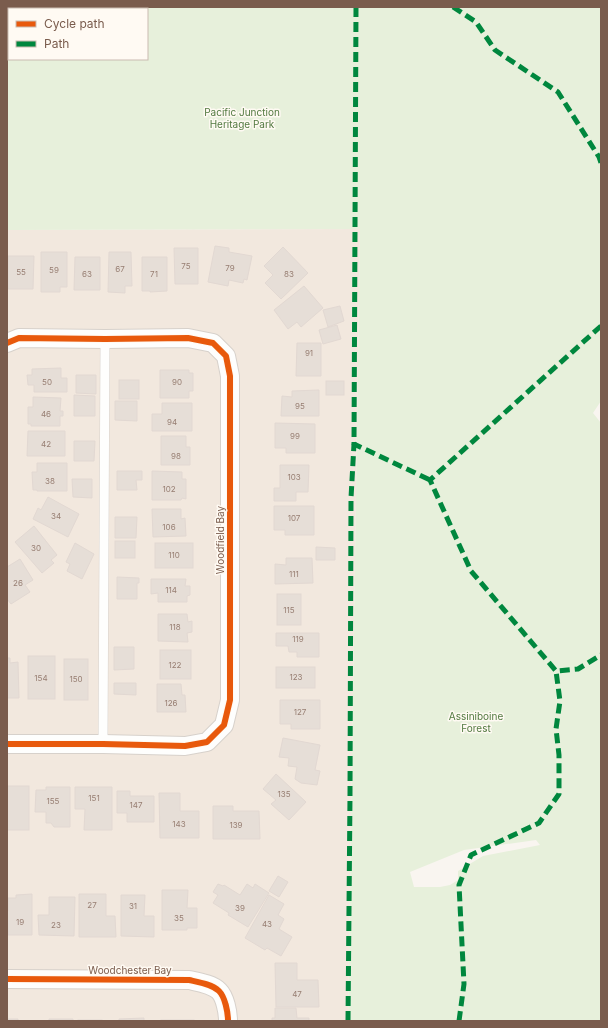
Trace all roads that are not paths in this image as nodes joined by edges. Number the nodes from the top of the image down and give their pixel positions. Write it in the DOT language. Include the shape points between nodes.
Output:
graph roads {
  1 [pos="106,339"];
  2 [pos="7,343"];
  3 [pos="7,744"];
  4 [pos="102,744"];
  5 [pos="7,979"];
  6 [pos="228,1021"];
  1 -- 2 [label="street, Woodfield Bay" via="19,338"];
  1 -- 4 [label="lane"];
  1 -- 4 [label="street, Woodfield Bay" via="188,338 213,343 226,356 230,376 230,700 224,725 207,742 185,746"];
  3 -- 4 [label="street, Woodfield Bay"];
  5 -- 6 [label="street, Woodchester Bay" via="189,980 206,984 219,991 225,1003"];
}
